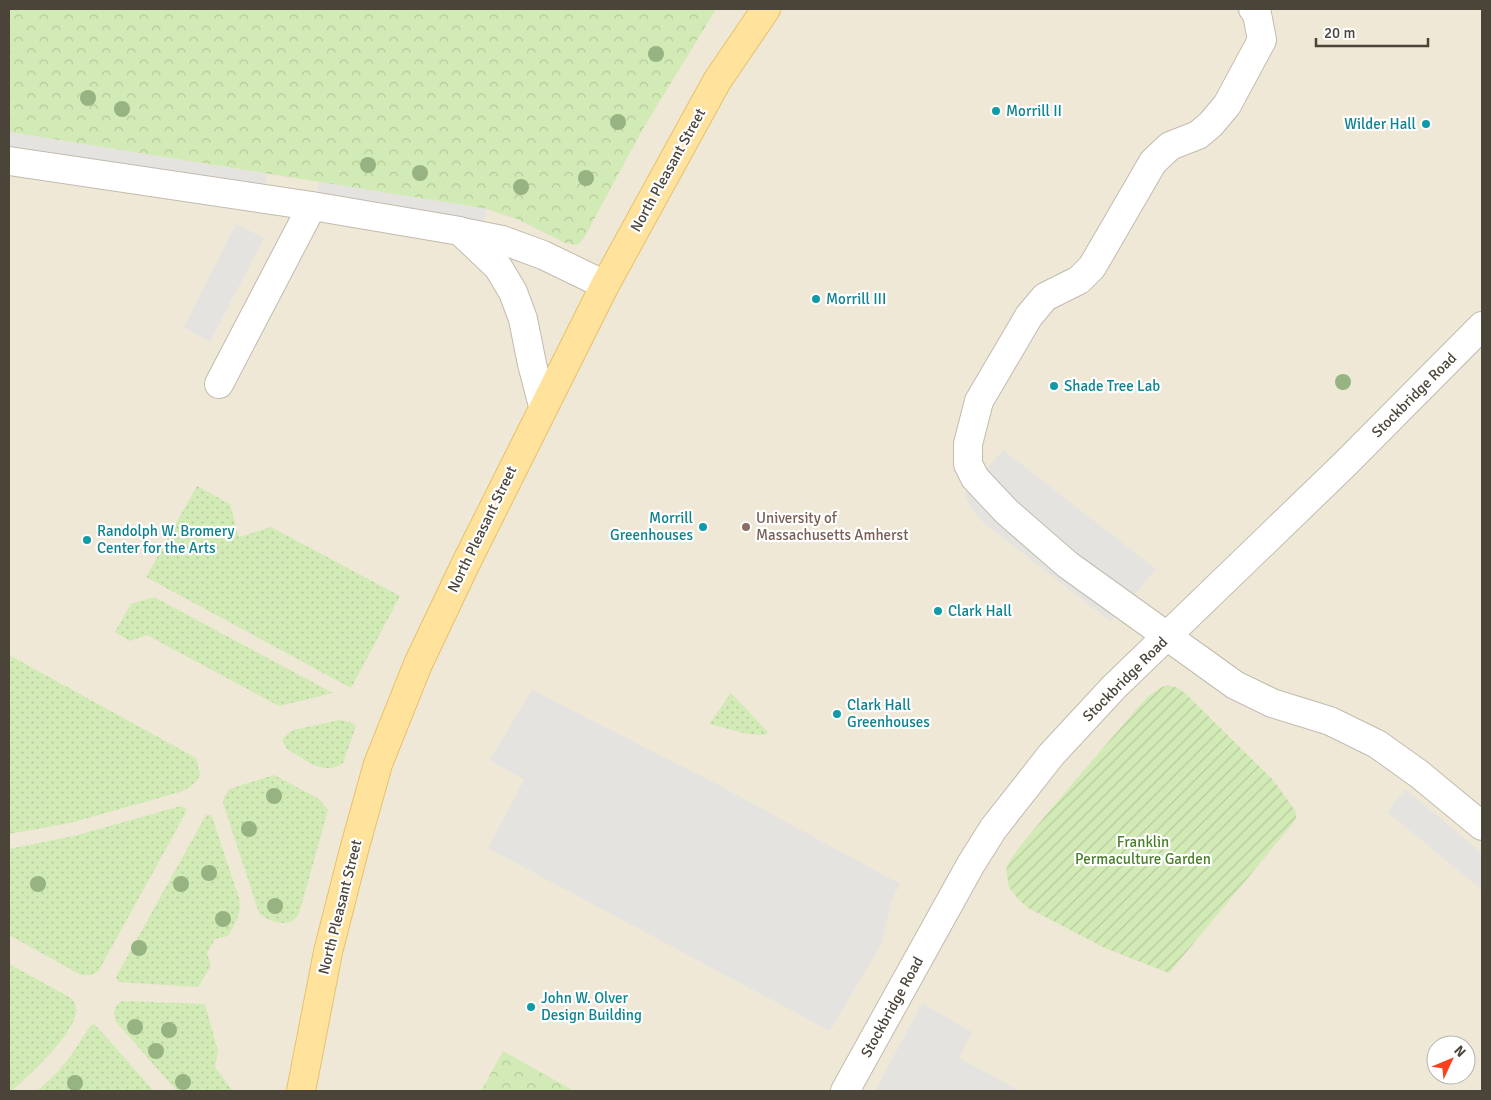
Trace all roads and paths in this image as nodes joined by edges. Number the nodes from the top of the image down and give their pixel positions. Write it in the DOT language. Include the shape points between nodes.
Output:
graph roads {
  1 [pos="766,9"];
  2 [pos="1253,9"];
  3 [pos="9,161"];
  4 [pos="312,206"];
  5 [pos="460,231"];
  6 [pos="605,285"];
  7 [pos="1482,326"];
  8 [pos="219,384"];
  9 [pos="543,406"];
  10 [pos="1167,638"];
  11 [pos="1482,826"];
  12 [pos="301,1091"];
  13 [pos="845,1091"];
  1 -- 6 [label="main road, North Pleasant Street" via="717,81"];
  2 -- 10 [label="lane" via="1262,40 1227,105 1198,135 1170,146 1152,162 1092,267 1079,280 1045,297 1029,316 978,402 968,444 968,464 975,478 1007,512 1068,565"];
  3 -- 4 [label="lane"];
  4 -- 5 [label="lane"];
  4 -- 8 [label="lane"];
  5 -- 6 [label="lane" via="502,240 543,255"];
  5 -- 9 [label="lane" via="498,267 513,292 523,319"];
  6 -- 9 [label="main road, North Pleasant Street"];
  7 -- 10 [label="lane, Stockbridge Road"];
  9 -- 12 [label="main road, North Pleasant Street" via="425,649 378,764 328,952"];
  10 -- 11 [label="lane" via="1235,686 1272,703 1330,721 1377,744 1420,774"];
  10 -- 13 [label="lane, Stockbridge Road" via="1066,738 992,829"];
}
